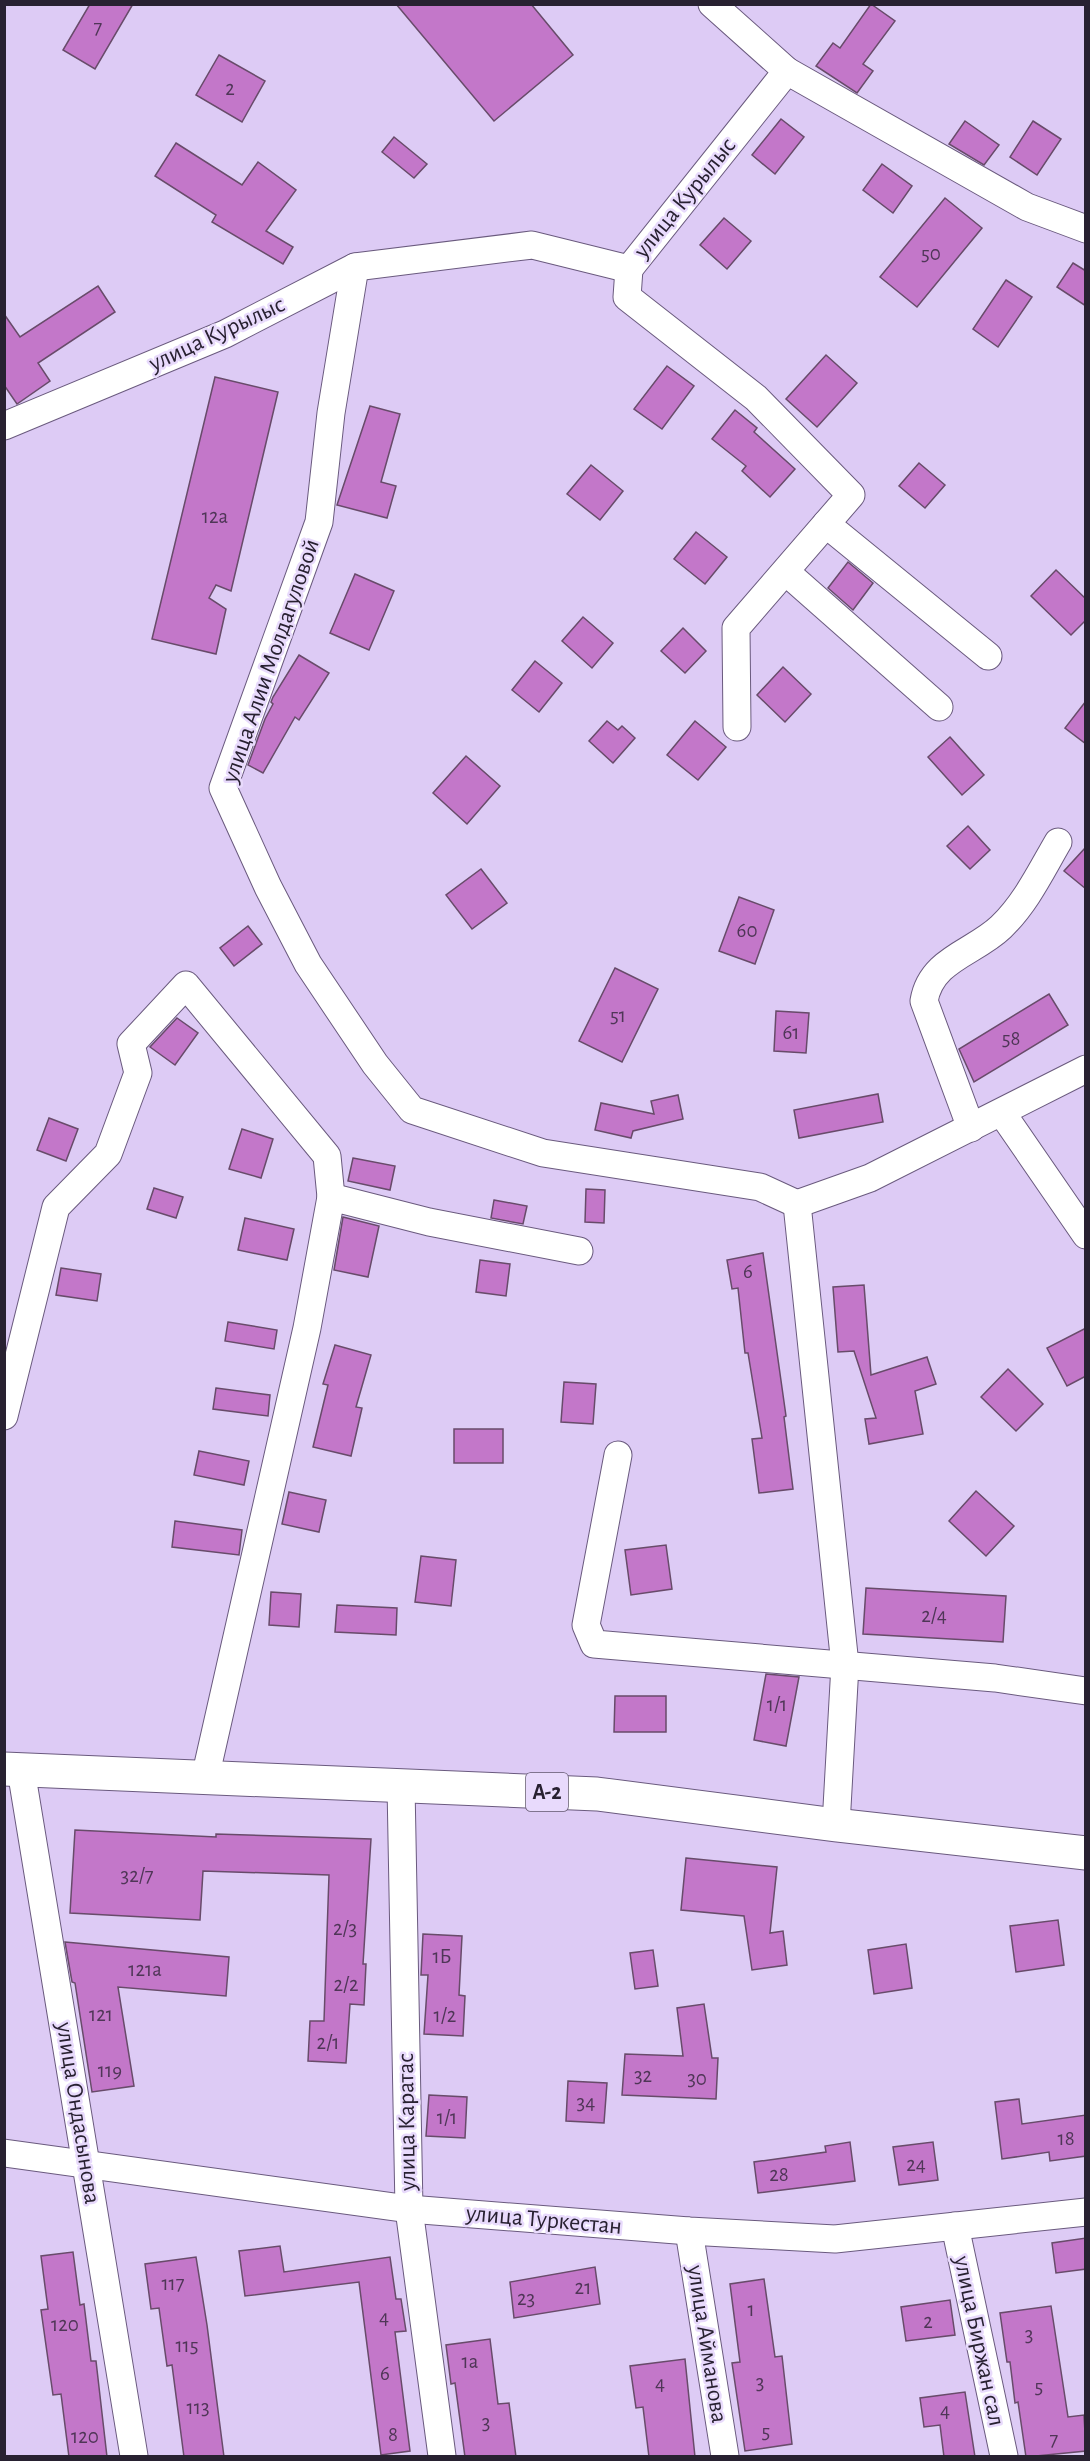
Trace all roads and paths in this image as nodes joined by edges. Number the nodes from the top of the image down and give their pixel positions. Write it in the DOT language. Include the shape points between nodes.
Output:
graph roads {
  1 [pos="712,4"];
  2 [pos="787,71"];
  3 [pos="1081,220"];
  4 [pos="355,267"];
  5 [pos="629,269"];
  6 [pos="4,426"];
  7 [pos="826,524"];
  8 [pos="786,572"];
  9 [pos="987,656"];
  10 [pos="939,707"];
  11 [pos="737,727"];
  12 [pos="1058,842"];
  13 [pos="1086,1069"];
  14 [pos="1002,1113"];
  15 [pos="971,1128"];
  16 [pos="331,1197"];
  17 [pos="797,1204"];
  18 [pos="1086,1235"];
  19 [pos="579,1251"];
  20 [pos="4,1416"];
  21 [pos="618,1455"];
  22 [pos="845,1665"];
  23 [pos="1086,1691"];
  24 [pos="13,1770"];
  25 [pos="205,1778"];
  26 [pos="401,1786"];
  27 [pos="836,1825"];
  28 [pos="1086,1853"];
  29 [pos="4,2153"];
  30 [pos="87,2166"];
  31 [pos="409,2210"];
  32 [pos="1086,2212"];
  33 [pos="955,2226"];
  34 [pos="689,2232"];
  35 [pos="134,2457"];
  36 [pos="441,2457"];
  37 [pos="725,2457"];
  38 [pos="1004,2457"];
  1 -- 2 [label="street"];
  2 -- 3 [label="street" via="1027,207"];
  2 -- 5 [label="street, улица Курылыс"];
  4 -- 5 [label="street, улица Курылыс" via="532,245"];
  4 -- 6 [label="street, улица Курылыс" via="225,334"];
  4 -- 17 [label="street, улица Алии Молдагуловой" via="331,413 319,522 223,788 268,886 308,964 375,1064 412,1110 543,1153 760,1187"];
  5 -- 7 [label="street" via="627,297 756,398 851,495"];
  7 -- 8 [label="street"];
  7 -- 9 [label="street"];
  8 -- 10 [label="street"];
  8 -- 11 [label="street" via="736,628"];
  12 -- 15 [label="street" via="1026,898 1000,927 939,970 927,984 924,1001"];
  13 -- 14 [label="street"];
  14 -- 15 [label="street"];
  14 -- 18 [label="street"];
  15 -- 17 [label="street" via="870,1178"];
  16 -- 19 [label="street" via="429,1222"];
  16 -- 20 [label="street" via="327,1156 186,985 131,1044 138,1073 108,1154 56,1208"];
  16 -- 25 [label="street" via="307,1328"];
  17 -- 22 [label="street"];
  21 -- 22 [label="street" via="586,1625 594,1644"];
  22 -- 23 [label="street" via="995,1678"];
  22 -- 27 [label="street"];
  24 -- 25 [label="highway, A-2"];
  24 -- 30 [label="street, улица Ондасынова"];
  25 -- 26 [label="highway, A-2"];
  26 -- 27 [label="highway, A-2" via="597,1794"];
  26 -- 31 [label="street, улица Каратас"];
  27 -- 28 [label="highway, A-2"];
  29 -- 30 [label="street, улица Туркестан"];
  30 -- 31 [label="street, улица Туркестан"];
  30 -- 35 [label="street, улица Ондасынова"];
  31 -- 34 [label="street, улица Туркестан"];
  31 -- 36 [label="street, улица Каратас"];
  32 -- 33 [label="street, улица Туркестан"];
  33 -- 34 [label="street, улица Туркестан" via="835,2239"];
  33 -- 38 [label="street, улица Биржан сал"];
  34 -- 37 [label="street, улица Айманова"];
}
